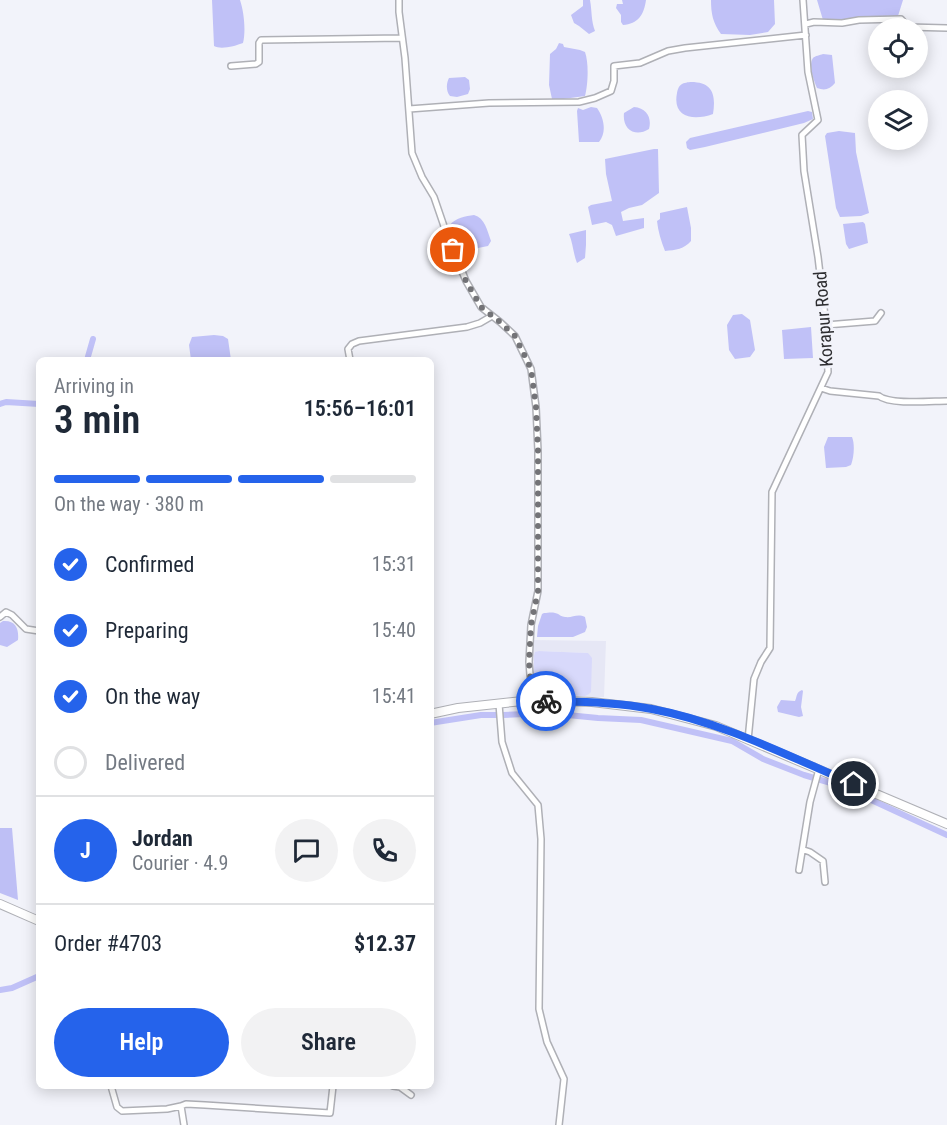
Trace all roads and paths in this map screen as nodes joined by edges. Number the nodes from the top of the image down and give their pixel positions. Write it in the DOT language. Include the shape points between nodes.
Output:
graph roads {
  1 [pos="399,0"];
  2 [pos="803,0"];
  3 [pos="806,24"];
  4 [pos="947,28"];
  5 [pos="806,35"];
  6 [pos="402,38"];
  7 [pos="231,66"];
  8 [pos="409,109"];
  9 [pos="881,313"];
  10 [pos="492,316"];
  11 [pos="826,325"];
  12 [pos="349,357"];
  13 [pos="821,388"];
  14 [pos="947,401"];
  15 [pos="0,617"];
  16 [pos="36,631"];
  17 [pos="532,700"];
  18 [pos="500,704"];
  19 [pos="434,713"];
  20 [pos="748,740"];
  21 [pos="819,769"];
  22 [pos="947,824"];
  23 [pos="804,850"];
  24 [pos="799,870"];
  25 [pos="825,882"];
  26 [pos="0,904"];
  27 [pos="36,920"];
  28 [pos="112,1089"];
  29 [pos="333,1089"];
  30 [pos="403,1089"];
  31 [pos="411,1095"];
  32 [pos="181,1106"];
  33 [pos="184,1125"];
  34 [pos="559,1125"];
  1 -- 6 [label="street"];
  2 -- 3 [label="street, Korapur Road"];
  3 -- 4 [label="street" via="901,19 908,27"];
  3 -- 5 [label="street, Korapur Road"];
  5 -- 8 [label="street" via="685,48 640,63 614,66 611,91 579,102"];
  5 -- 11 [label="street, Korapur Road" via="808,72 818,120 802,135 804,171"];
  6 -- 7 [label="street" via="261,40 259,62"];
  6 -- 8 [label="street"];
  8 -- 10 [label="street" via="412,153 434,197 466,281 481,307"];
  9 -- 11 [label="street" via="875,321"];
  10 -- 12 [label="street" via="467,327 359,341 348,350"];
  10 -- 17 [label="street" via="515,336 531,369 536,407 538,591 531,625"];
  11 -- 13 [label="street, Korapur Road" via="828,372"];
  13 -- 14 [label="street" via="903,402"];
  13 -- 20 [label="street, Korapur Road" via="772,492 770,648 754,679"];
  15 -- 16 [label="street" via="6,612 26,629"];
  17 -- 18 [label="main road"];
  17 -- 20 [label="main road" via="651,709 716,726"];
  18 -- 19 [label="main road"];
  18 -- 34 [label="street" via="502,742 512,773 538,805 539,1010 547,1042 564,1078"];
  20 -- 21 [label="main road"];
  21 -- 22 [label="main road"];
  21 -- 23 [label="street"];
  23 -- 24 [label="street"];
  23 -- 25 [label="street" via="823,861"];
  26 -- 27 [label="main road"];
  28 -- 32 [label="street" via="122,1111"];
  29 -- 32 [label="street" via="330,1113"];
  30 -- 31 [label="street"];
  32 -- 33 [label="street"];
}
